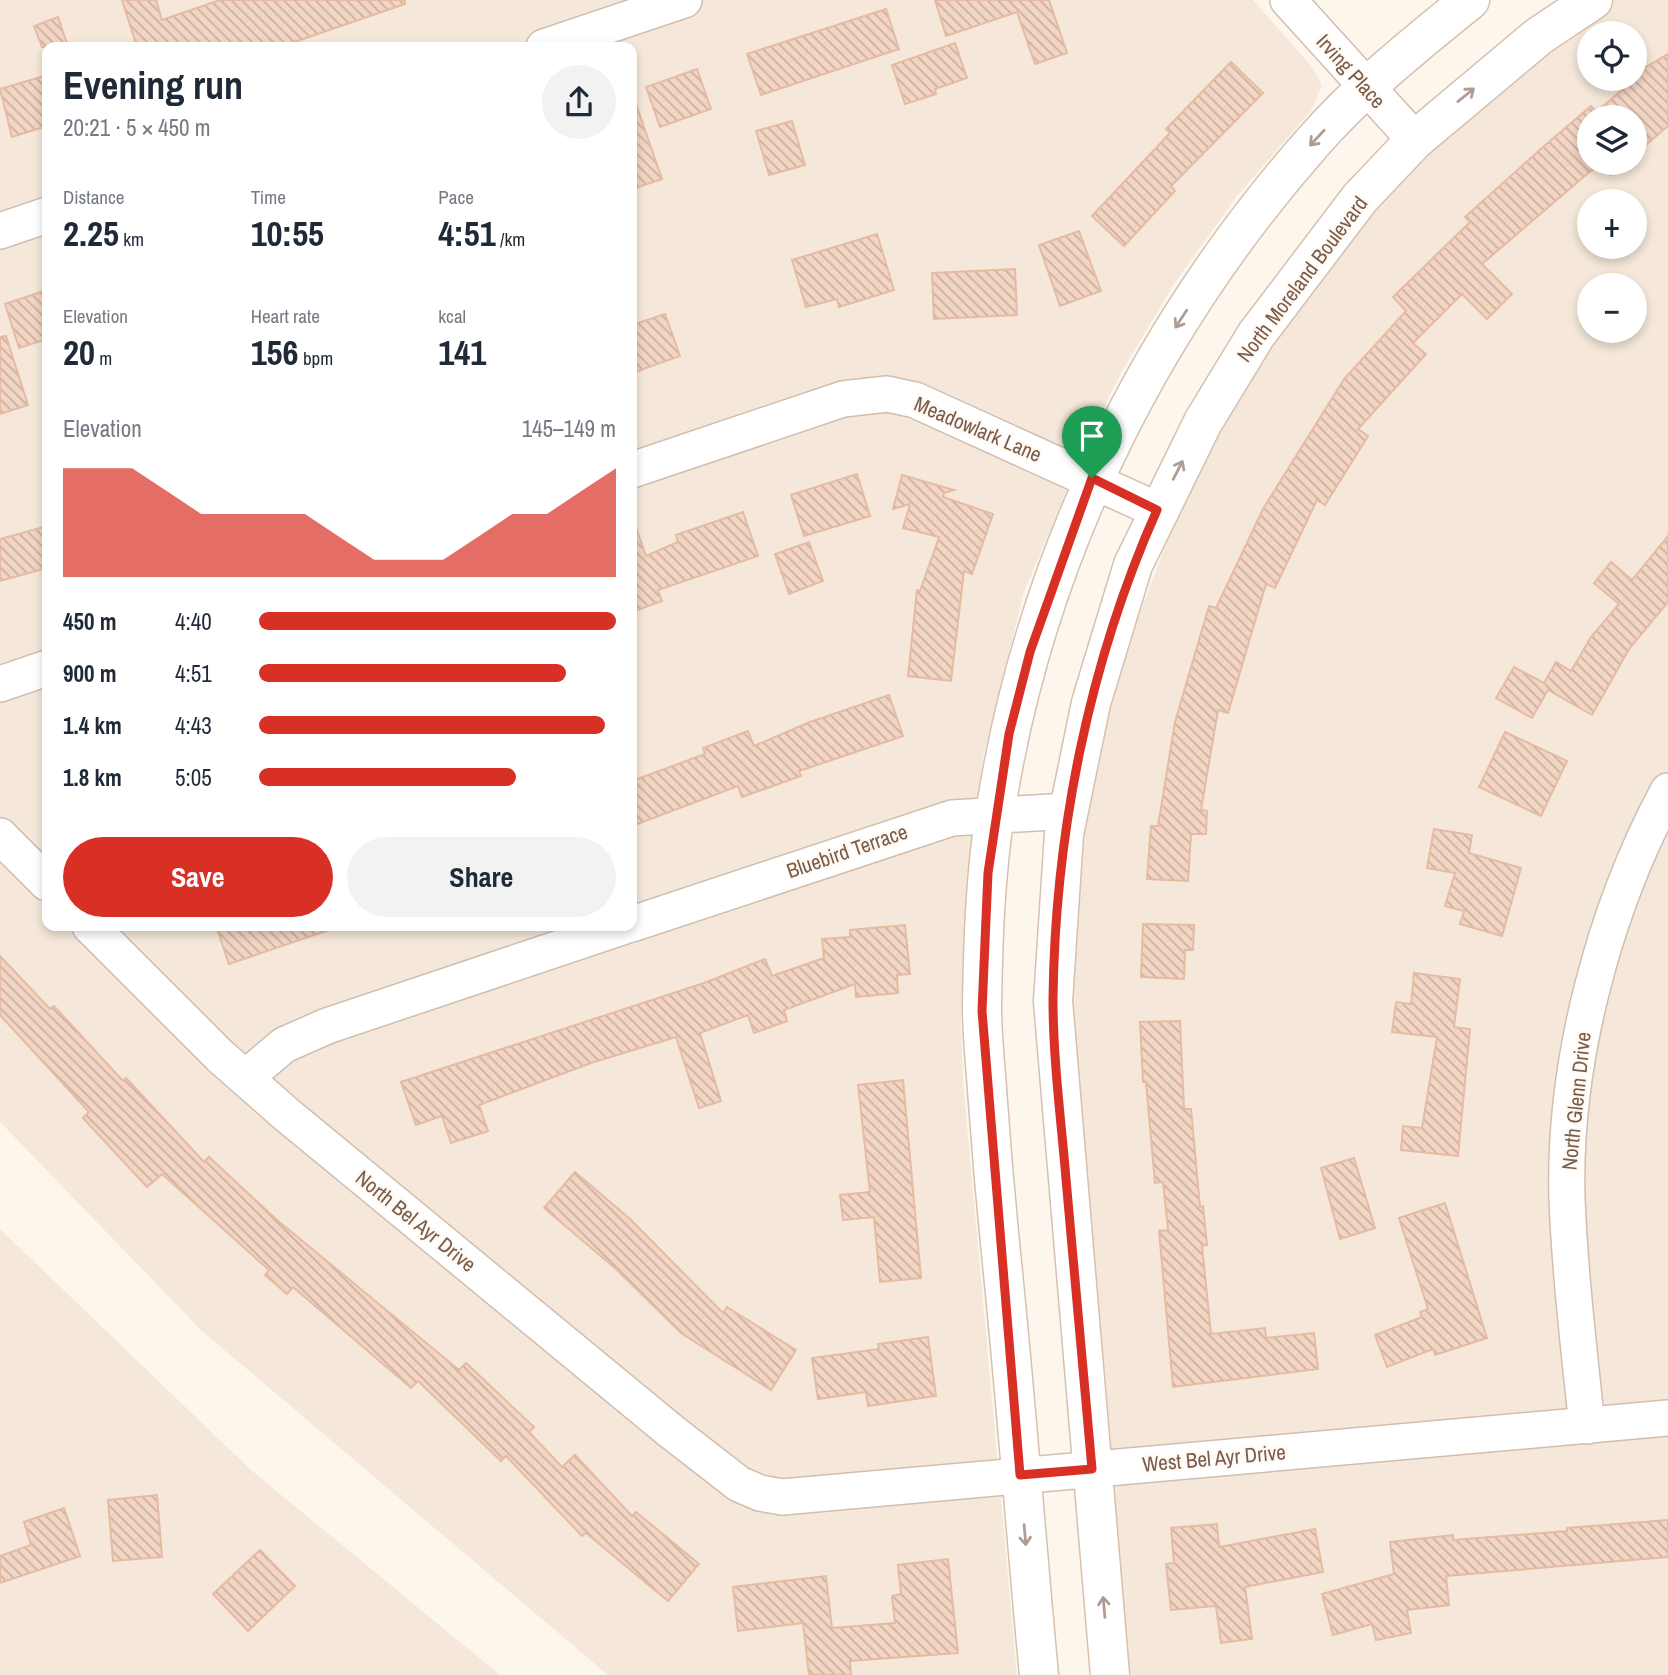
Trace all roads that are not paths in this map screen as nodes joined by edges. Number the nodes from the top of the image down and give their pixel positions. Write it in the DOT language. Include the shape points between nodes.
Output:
graph roads {
  1 [pos="684,0"];
  2 [pos="1288,0"];
  3 [pos="1470,0"];
  4 [pos="1593,0"];
  5 [pos="559,42"];
  6 [pos="1366,90"];
  7 [pos="1415,140"];
  8 [pos="42,217"];
  9 [pos="0,231"];
  10 [pos="637,468"];
  11 [pos="1092,478"];
  12 [pos="1157,510"];
  13 [pos="42,670"];
  14 [pos="0,684"];
  15 [pos="1668,791"];
  16 [pos="1068,811"];
  17 [pos="995,814"];
  18 [pos="0,836"];
  19 [pos="42,878"];
  20 [pos="637,921"];
  21 [pos="95,931"];
  22 [pos="610,931"];
  23 [pos="245,1078"];
  24 [pos="1668,1418"];
  25 [pos="1587,1426"];
  26 [pos="1092,1469"];
  27 [pos="1020,1475"];
  28 [pos="760,1493"];
  29 [pos="1039,1675"];
  30 [pos="1110,1675"];
  1 -- 5 [label="street"];
  2 -- 6 [label="street, Irving Place"];
  3 -- 6 [label="street"];
  7 -- 4 [label="street, North Moreland Boulevard, one-way" via="1539,36"];
  6 -- 7 [label="street, Irving Place"];
  6 -- 11 [label="street, one-way" via="1316,138 1212,272 1153,364"];
  12 -- 7 [label="street, North Moreland Boulevard, one-way" via="1256,335 1360,198"];
  8 -- 9 [label="street"];
  10 -- 11 [label="street, Meadowlark Lane" via="843,399 887,394 915,400"];
  11 -- 12 [label="street, Meadowlark Lane"];
  11 -- 17 [label="street" via="1030,652"];
  12 -- 16 [label="street, North Moreland Boulevard" via="1133,565 1094,691"];
  13 -- 14 [label="street"];
  15 -- 25 [label="street, North Glenn Drive" via="1620,896 1592,988 1578,1062 1567,1198"];
  16 -- 17 [label="street, Bluebird Terrace"];
  16 -- 26 [label="street, North Moreland Boulevard" via="1053,1001"];
  17 -- 20 [label="street, Bluebird Terrace" via="924,825"];
  17 -- 27 [label="street" via="982,1011"];
  18 -- 19 [label="street"];
  21 -- 23 [label="street, North Bel Ayr Drive"];
  22 -- 23 [label="street" via="327,1026 284,1045"];
  23 -- 28 [label="street, North Bel Ayr Drive" via="673,1432 739,1484"];
  24 -- 25 [label="street, West Bel Ayr Drive"];
  25 -- 26 [label="street, West Bel Ayr Drive"];
  26 -- 27 [label="street, West Bel Ayr Drive"];
  30 -- 26 [label="street, North Moreland Boulevard, one-way"];
  27 -- 28 [label="street, West Bel Ayr Drive" via="782,1497"];
  27 -- 29 [label="street, one-way"];
}
